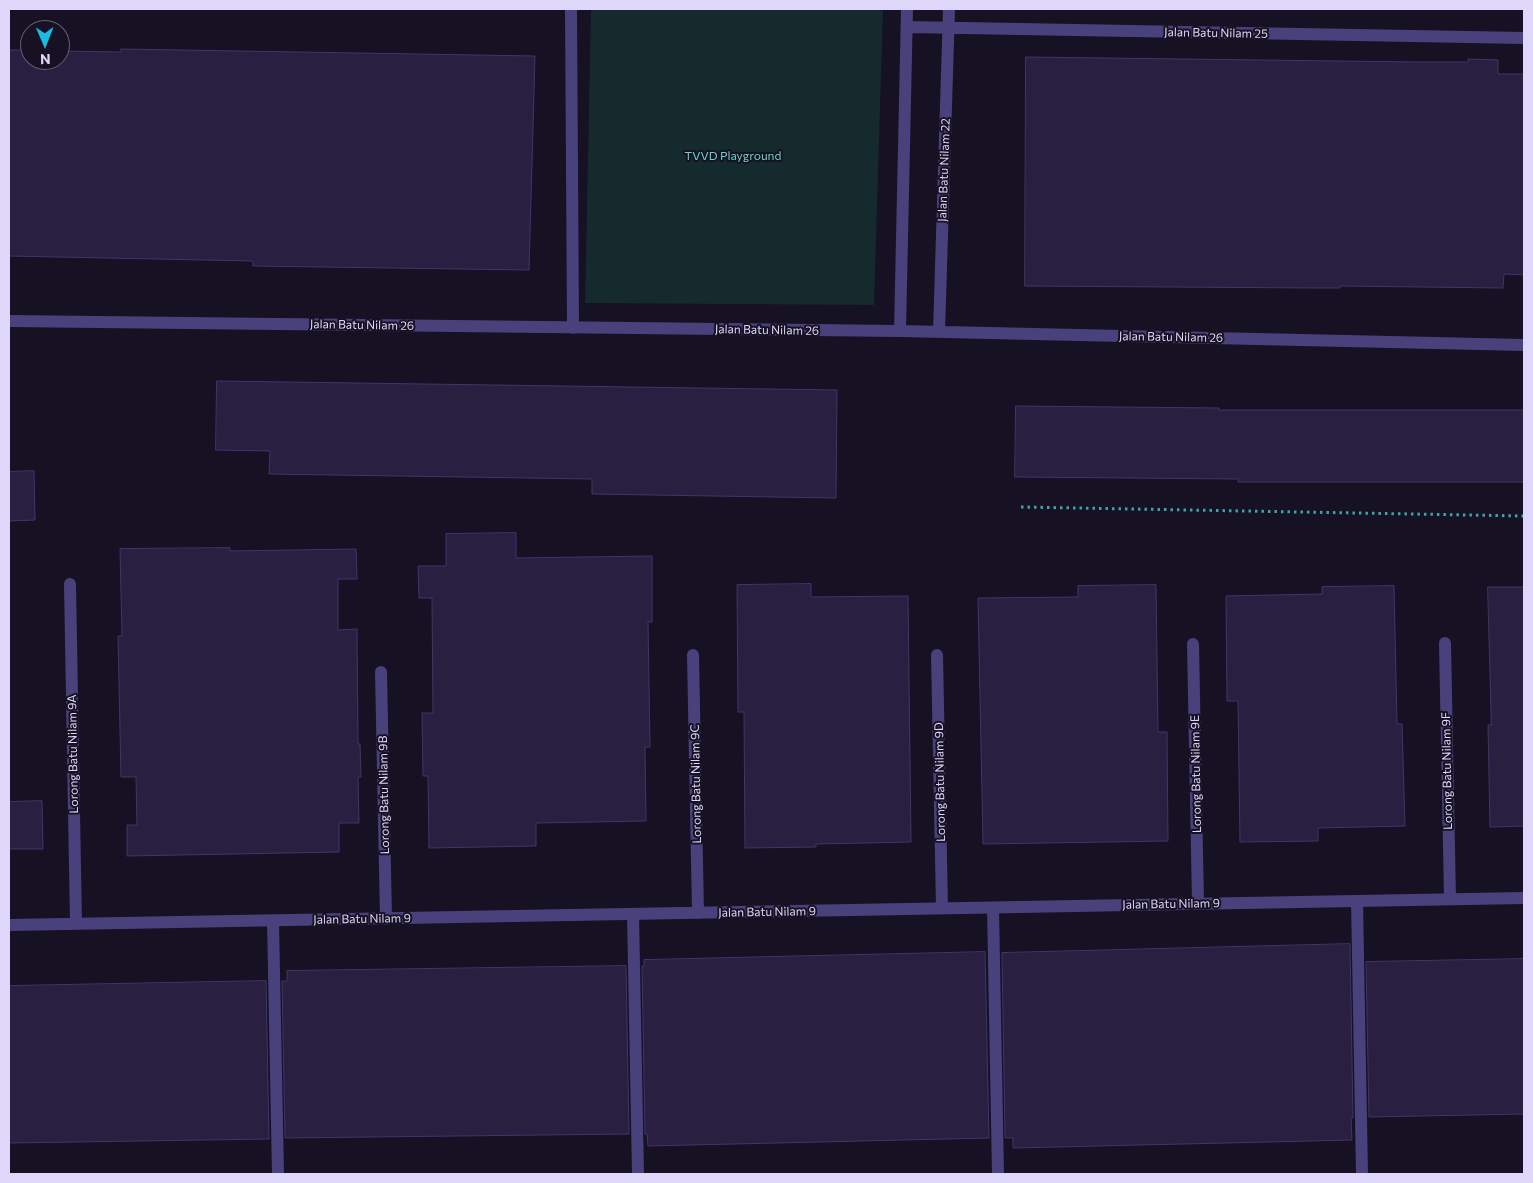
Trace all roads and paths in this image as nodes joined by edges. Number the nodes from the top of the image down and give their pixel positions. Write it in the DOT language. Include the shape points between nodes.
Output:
graph roads {
  1 [pos="571,9"];
  2 [pos="907,9"];
  3 [pos="949,9"];
  4 [pos="907,27"];
  5 [pos="948,28"];
  6 [pos="1524,38"];
  7 [pos="9,321"];
  8 [pos="573,328"];
  9 [pos="900,331"];
  10 [pos="939,332"];
  11 [pos="1524,345"];
  12 [pos="1021,507"];
  13 [pos="1524,516"];
  14 [pos="70,584"];
  15 [pos="1444,643"];
  16 [pos="1194,644"];
  17 [pos="694,655"];
  18 [pos="938,655"];
  19 [pos="381,672"];
  20 [pos="1524,898"];
  21 [pos="1450,899"];
  22 [pos="1357,901"];
  23 [pos="1198,904"];
  24 [pos="942,908"];
  25 [pos="993,908"];
  26 [pos="698,913"];
  27 [pos="633,914"];
  28 [pos="386,919"];
  29 [pos="273,921"];
  30 [pos="76,924"];
  31 [pos="9,925"];
  32 [pos="278,1174"];
  33 [pos="638,1174"];
  34 [pos="998,1174"];
  35 [pos="1362,1174"];
  1 -- 8 [label="street"];
  2 -- 4 [label="street"];
  3 -- 5 [label="street, Jalan Batu Nilam 22"];
  4 -- 5 [label="street, Jalan Batu Nilam 25"];
  4 -- 9 [label="street"];
  5 -- 6 [label="street, Jalan Batu Nilam 25"];
  5 -- 10 [label="street, Jalan Batu Nilam 22"];
  7 -- 8 [label="street, Jalan Batu Nilam 26"];
  8 -- 9 [label="street, Jalan Batu Nilam 26"];
  9 -- 10 [label="street, Jalan Batu Nilam 26"];
  10 -- 11 [label="street, Jalan Batu Nilam 26"];
  12 -- 13 [label="path"];
  14 -- 30 [label="street, Lorong Batu Nilam 9A"];
  15 -- 21 [label="street, Lorong Batu Nilam 9F"];
  16 -- 23 [label="street, Lorong Batu Nilam 9E"];
  17 -- 26 [label="street, Lorong Batu Nilam 9C"];
  18 -- 24 [label="street, Lorong Batu Nilam 9D"];
  19 -- 28 [label="street, Lorong Batu Nilam 9B"];
  20 -- 21 [label="street, Jalan Batu Nilam 9"];
  21 -- 22 [label="street, Jalan Batu Nilam 9"];
  22 -- 23 [label="street, Jalan Batu Nilam 9"];
  22 -- 35 [label="street"];
  23 -- 25 [label="street, Jalan Batu Nilam 9"];
  24 -- 25 [label="street, Jalan Batu Nilam 9"];
  24 -- 26 [label="street, Jalan Batu Nilam 9"];
  25 -- 34 [label="street"];
  26 -- 27 [label="street, Jalan Batu Nilam 9"];
  27 -- 28 [label="street, Jalan Batu Nilam 9"];
  27 -- 33 [label="street"];
  28 -- 29 [label="street, Jalan Batu Nilam 9"];
  29 -- 30 [label="street, Jalan Batu Nilam 9"];
  29 -- 32 [label="street"];
  30 -- 31 [label="street, Jalan Batu Nilam 9"];
}
